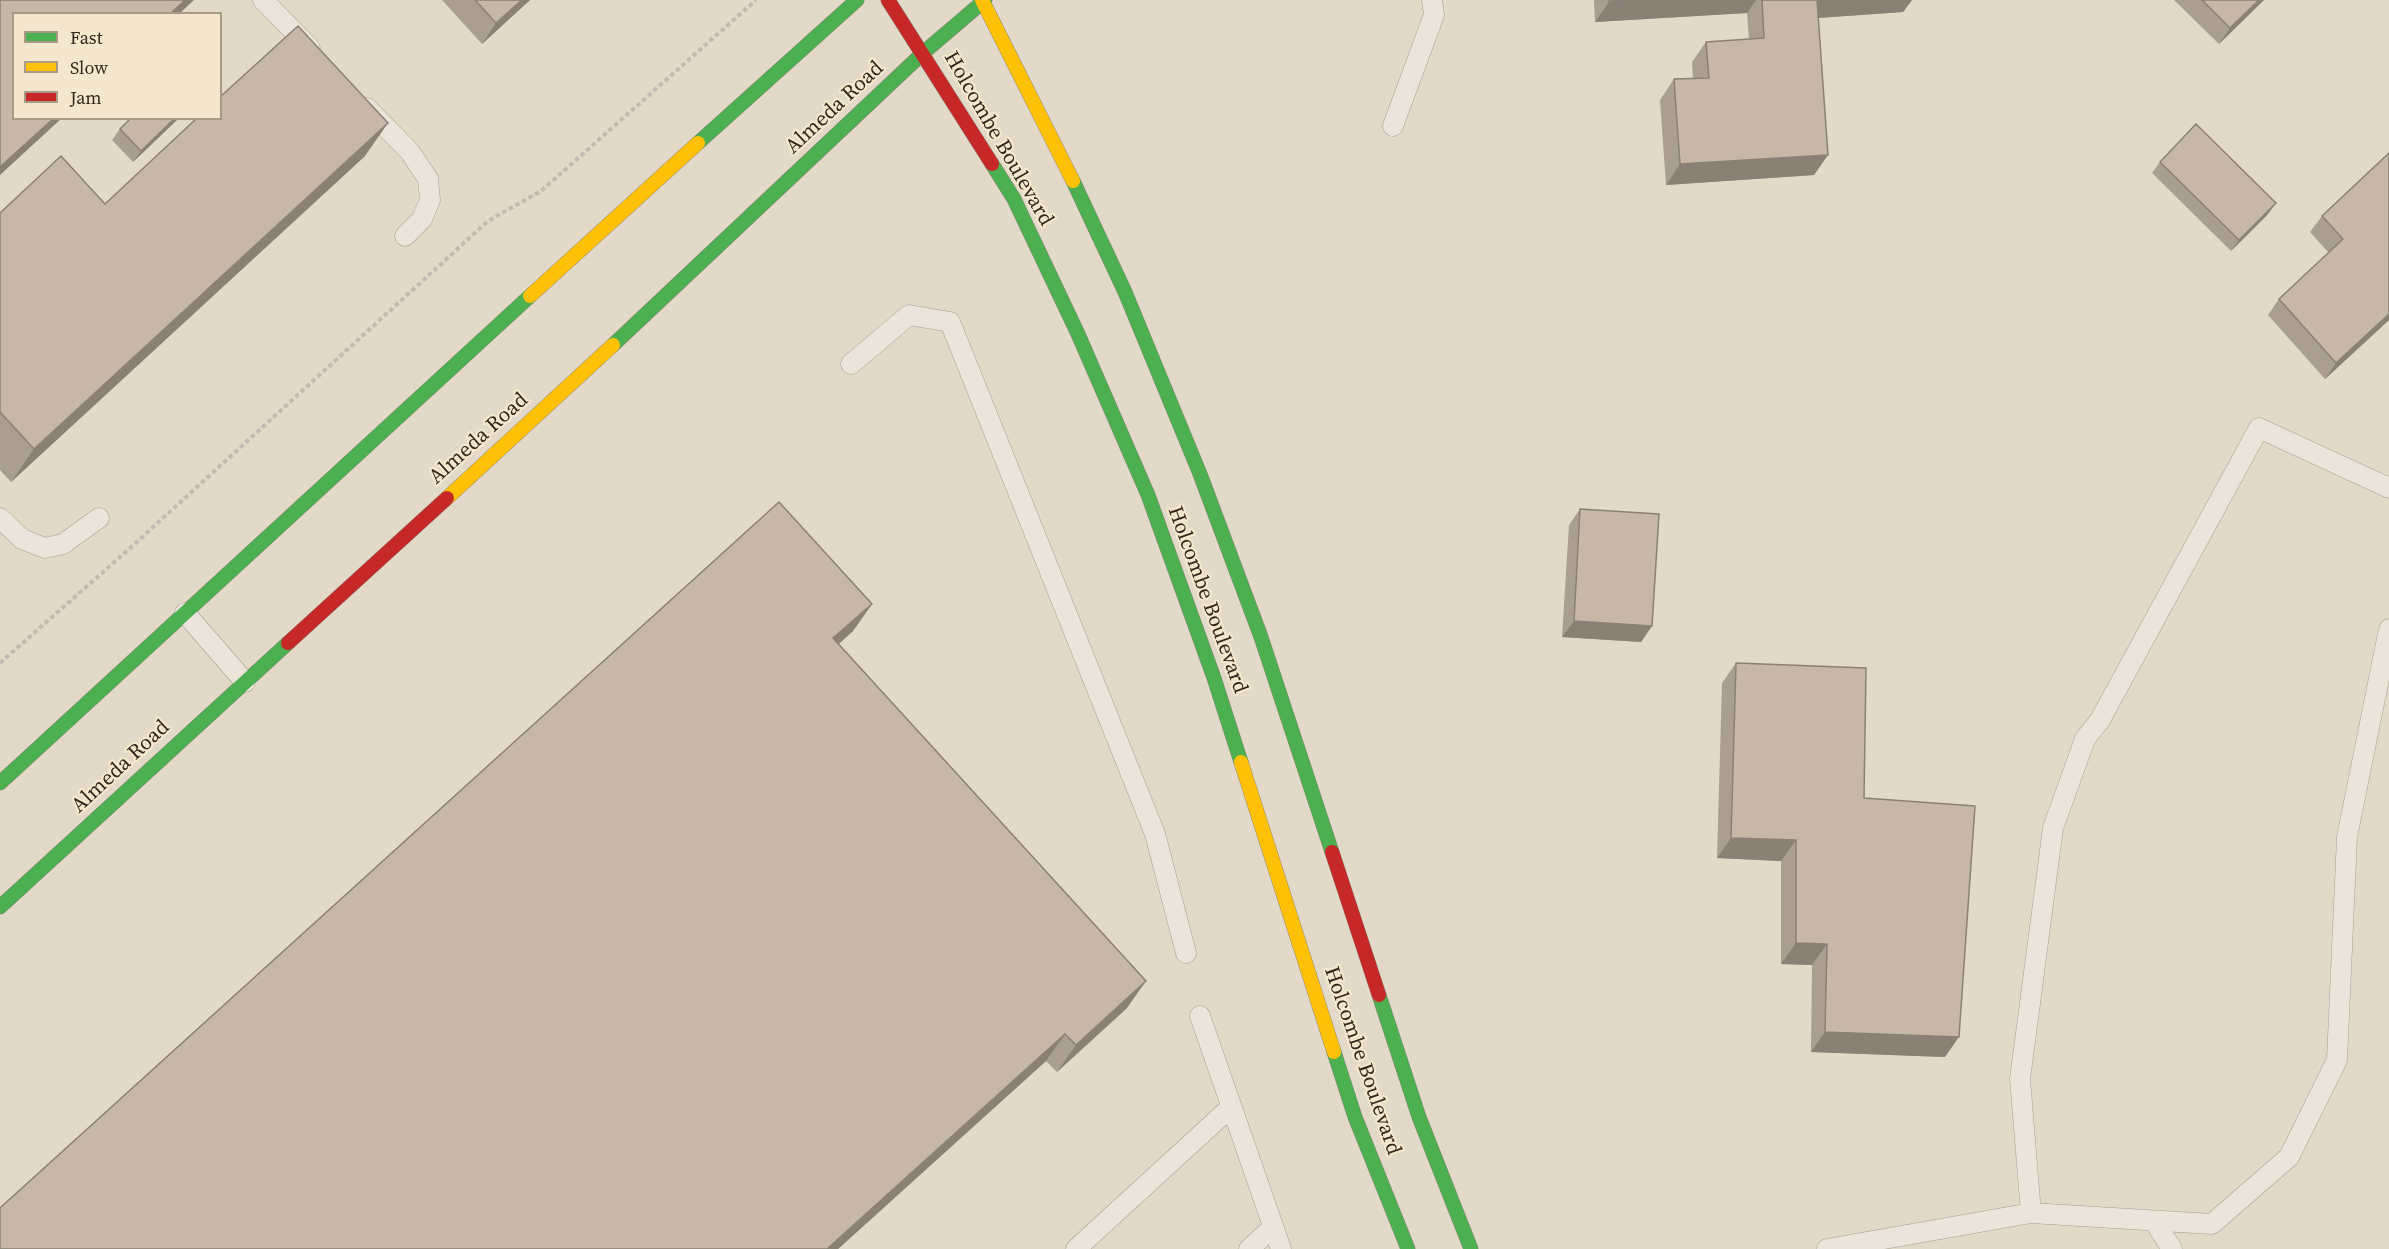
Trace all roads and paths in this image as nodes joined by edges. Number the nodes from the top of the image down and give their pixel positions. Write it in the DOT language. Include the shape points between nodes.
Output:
graph roads {
  1 [pos="263,0"];
  2 [pos="756,0"];
  3 [pos="857,0"];
  4 [pos="888,0"];
  5 [pos="983,0"];
  6 [pos="1432,0"];
  7 [pos="923,53"];
  8 [pos="320,59"];
  9 [pos="353,93"];
  10 [pos="1394,126"];
  11 [pos="405,236"];
  12 [pos="851,364"];
  13 [pos="2389,488"];
  14 [pos="0,518"];
  15 [pos="99,518"];
  16 [pos="185,613"];
  17 [pos="2389,629"];
  18 [pos="0,663"];
  19 [pos="245,682"];
  20 [pos="0,783"];
  21 [pos="0,907"];
  22 [pos="1186,953"];
  23 [pos="1200,1016"];
  24 [pos="1231,1107"];
  25 [pos="2031,1213"];
  26 [pos="2154,1221"];
  27 [pos="1273,1227"];
  28 [pos="1838,1248"];
  29 [pos="1076,1249"];
  30 [pos="1249,1249"];
  31 [pos="1281,1249"];
  32 [pos="1408,1249"];
  33 [pos="1471,1249"];
  34 [pos="2172,1249"];
  1 -- 8 [label="lane"];
  2 -- 18 [label="path" via="541,191 488,221"];
  3 -- 16 [label="main road"];
  4 -- 7 [label="main road, Holcombe Boulevard"];
  5 -- 7 [label="main road, Almeda Road"];
  5 -- 33 [label="main road, Holcombe Boulevard" via="1125,292 1200,474 1261,637 1419,1117"];
  6 -- 10 [label="lane" via="1434,15"];
  7 -- 19 [label="main road, Almeda Road" via="652,310"];
  7 -- 32 [label="main road, Holcombe Boulevard" via="1014,199 1148,495 1214,678 1355,1117"];
  9 -- 11 [label="lane" via="410,152 428,179 430,200 422,219"];
  12 -- 22 [label="lane" via="909,315 950,322 1155,834"];
  13 -- 25 [label="lane" via="2259,428 2100,720 2085,739 2053,828 2020,1079"];
  14 -- 15 [label="lane" via="22,539 45,548 63,544"];
  16 -- 19 [label="lane"];
  16 -- 20 [label="main road"];
  17 -- 26 [label="lane" via="2347,837 2337,1060 2289,1157 2211,1224"];
  19 -- 21 [label="main road, Almeda Road"];
  23 -- 24 [label="lane"];
  24 -- 27 [label="lane"];
  24 -- 29 [label="lane"];
  25 -- 26 [label="lane"];
  25 -- 28 [label="lane"];
  26 -- 34 [label="lane"];
  27 -- 30 [label="lane"];
  27 -- 31 [label="lane"];
}
